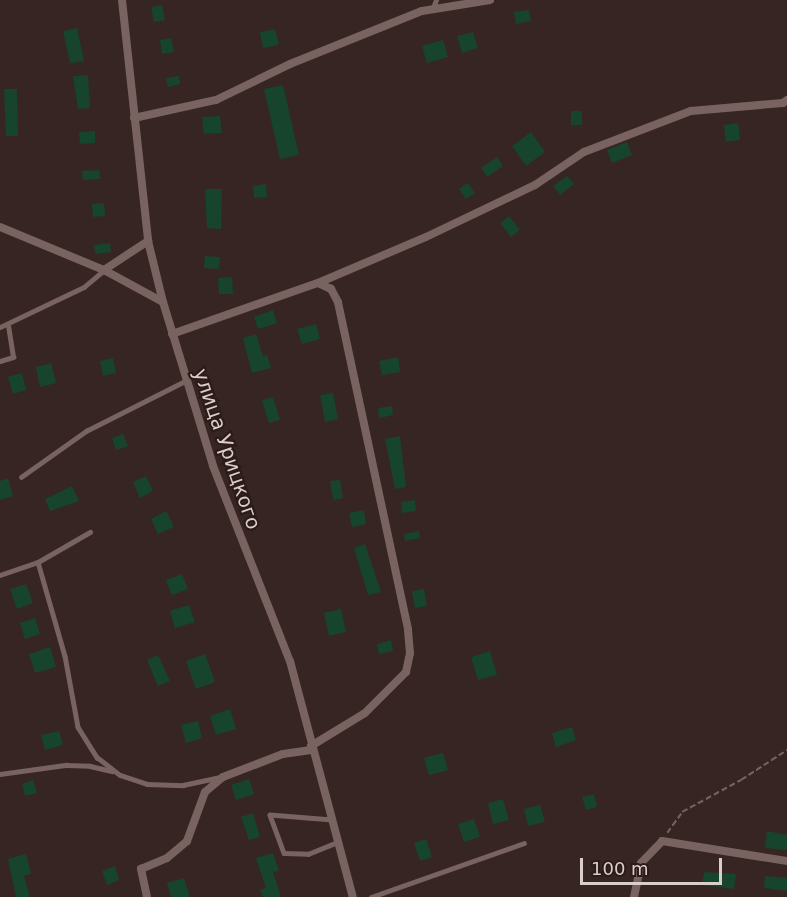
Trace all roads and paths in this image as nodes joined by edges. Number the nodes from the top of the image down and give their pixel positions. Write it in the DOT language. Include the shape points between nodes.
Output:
graph roads {
  1 [pos="122,0"];
  2 [pos="436,0"];
  3 [pos="490,0"];
  4 [pos="432,9"];
  5 [pos="787,100"];
  6 [pos="134,118"];
  7 [pos="0,227"];
  8 [pos="148,241"];
  9 [pos="104,270"];
  10 [pos="318,283"];
  11 [pos="163,302"];
  12 [pos="8,324"];
  13 [pos="0,327"];
  14 [pos="172,334"];
  15 [pos="0,361"];
  16 [pos="185,381"];
  17 [pos="21,477"];
  18 [pos="90,532"];
  19 [pos="38,562"];
  20 [pos="0,575"];
  21 [pos="312,748"];
  22 [pos="787,750"];
  23 [pos="115,772"];
  24 [pos="0,774"];
  25 [pos="223,777"];
  26 [pos="332,820"];
  27 [pos="337,842"];
  28 [pos="662,842"];
  29 [pos="524,843"];
  30 [pos="787,861"];
  31 [pos="147,897"];
  32 [pos="352,897"];
  33 [pos="371,897"];
  34 [pos="634,897"];
  1 -- 6 [label="street, улица Урицкого"];
  2 -- 4 [label="lane"];
  3 -- 4 [label="street"];
  4 -- 6 [label="street" via="290,64 216,100"];
  5 -- 10 [label="street" via="691,111 585,152 535,185"];
  6 -- 8 [label="street, улица Урицкого"];
  7 -- 9 [label="street"];
  8 -- 9 [label="street"];
  8 -- 11 [label="street, улица Урицкого"];
  9 -- 11 [label="street"];
  9 -- 12 [label="lane" via="84,287"];
  10 -- 14 [label="street"];
  10 -- 21 [label="street" via="331,289 338,302 410,653 406,672 365,712"];
  11 -- 14 [label="street, улица Урицкого"];
  12 -- 13 [label="lane"];
  12 -- 15 [label="lane" via="13,357"];
  14 -- 16 [label="street, улица Урицкого"];
  16 -- 17 [label="lane" via="87,431"];
  16 -- 21 [label="street, улица Урицкого" via="213,466 290,661"];
  18 -- 19 [label="lane"];
  19 -- 20 [label="lane"];
  19 -- 23 [label="lane" via="65,656 78,727 97,758"];
  21 -- 25 [label="street" via="283,754"];
  21 -- 26 [label="street, улица Урицкого"];
  22 -- 28 [label="path" via="682,812"];
  23 -- 24 [label="lane" via="66,765"];
  23 -- 25 [label="lane" via="147,784 183,785"];
  25 -- 31 [label="street" via="205,792 187,841 168,858 141,869"];
  26 -- 27 [label="street, улица Урицкого"];
  26 -- 27 [label="lane" via="270,815 284,853 308,854"];
  27 -- 32 [label="street, улица Урицкого"];
  28 -- 30 [label="street"];
  28 -- 34 [label="street" via="641,863"];
  29 -- 33 [label="lane"];
}
